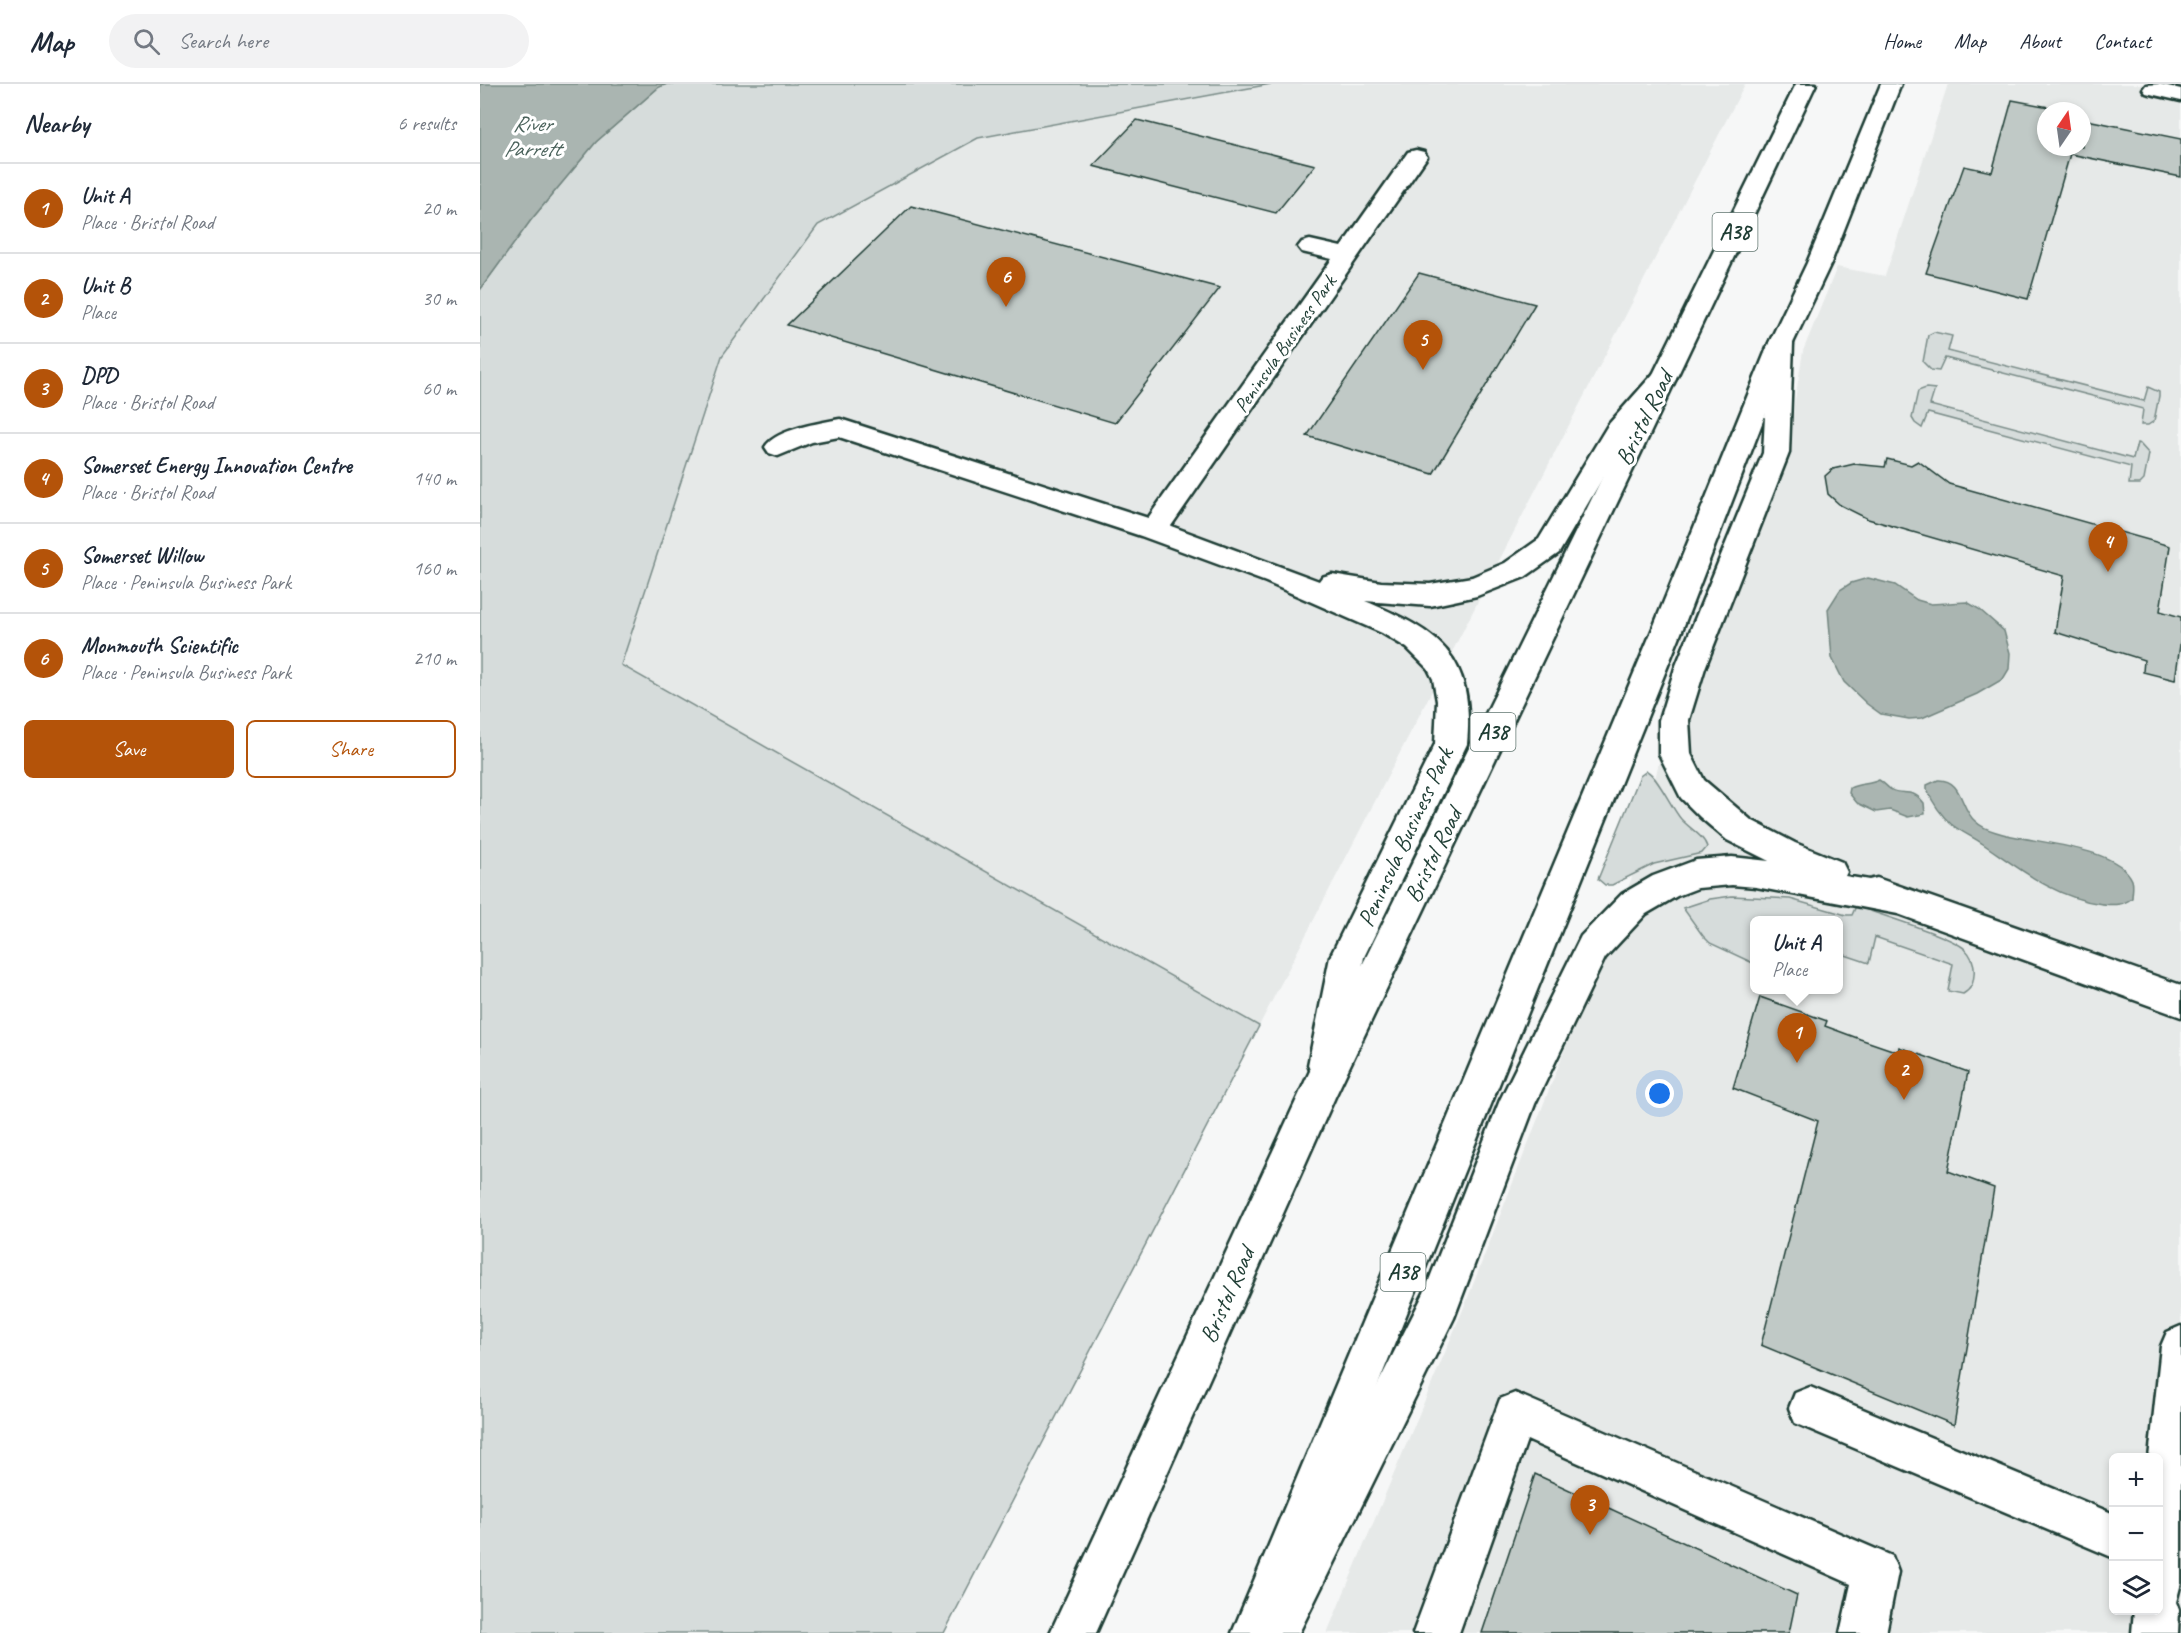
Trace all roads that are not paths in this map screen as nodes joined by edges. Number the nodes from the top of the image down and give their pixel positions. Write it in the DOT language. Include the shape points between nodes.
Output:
graph roads {
  1 [pos="1806,84"];
  2 [pos="1891,84"];
  3 [pos="2153,89"];
  4 [pos="2181,95"];
  5 [pos="1416,157"];
  6 [pos="1310,247"];
  7 [pos="1346,255"];
  8 [pos="1781,343"];
  9 [pos="1663,379"];
  10 [pos="778,447"];
  11 [pos="1212,449"];
  12 [pos="1239,457"];
  13 [pos="1154,530"];
  14 [pos="1280,574"];
  15 [pos="1897,900"];
  16 [pos="2181,1001"];
  17 [pos="1322,1085"];
  18 [pos="2181,1346"];
  19 [pos="1810,1408"];
  20 [pos="2109,1534"];
  21 [pos="2161,1561"];
  22 [pos="2157,1615"];
  23 [pos="1073,1633"];
  24 [pos="1255,1633"];
  25 [pos="1275,1633"];
  26 [pos="1437,1633"];
  27 [pos="1863,1633"];
  28 [pos="2155,1633"];
  1 -- 9 [label="street, Bristol Road / A38"];
  2 -- 8 [label="street, A38" via="1820,263"];
  3 -- 4 [label="street"];
  5 -- 7 [label="street, Peninsula Business Park"];
  6 -- 7 [label="street"];
  7 -- 11 [label="street, Peninsula Business Park"];
  8 -- 15 [label="street" via="1776,453 1690,668 1674,720 1675,754 1692,789 1739,830 1783,853"];
  8 -- 24 [label="street, A38"];
  9 -- 14 [label="street, Peninsula Business Park" via="1617,431 1549,546 1515,570 1477,586 1430,595 1381,593"];
  9 -- 17 [label="street, Bristol Road / A38"];
  10 -- 13 [label="street, Peninsula Business Park" via="806,435 840,428"];
  11 -- 12 [label="street"];
  11 -- 13 [label="street, Peninsula Business Park"];
  13 -- 14 [label="street, Peninsula Business Park"];
  14 -- 17 [label="street, Peninsula Business Park" via="1414,638 1440,662 1453,702 1451,744 1347,957"];
  15 -- 16 [label="street"];
  15 -- 25 [label="street" via="1756,873 1696,874 1634,904 1593,947 1518,1100 1440,1304"];
  17 -- 23 [label="street, Bristol Road / A38"];
  18 -- 21 [label="street"];
  19 -- 20 [label="street"];
  22 -- 28 [label="street"];
  26 -- 27 [label="street" via="1515,1414 1876,1572"];
}
